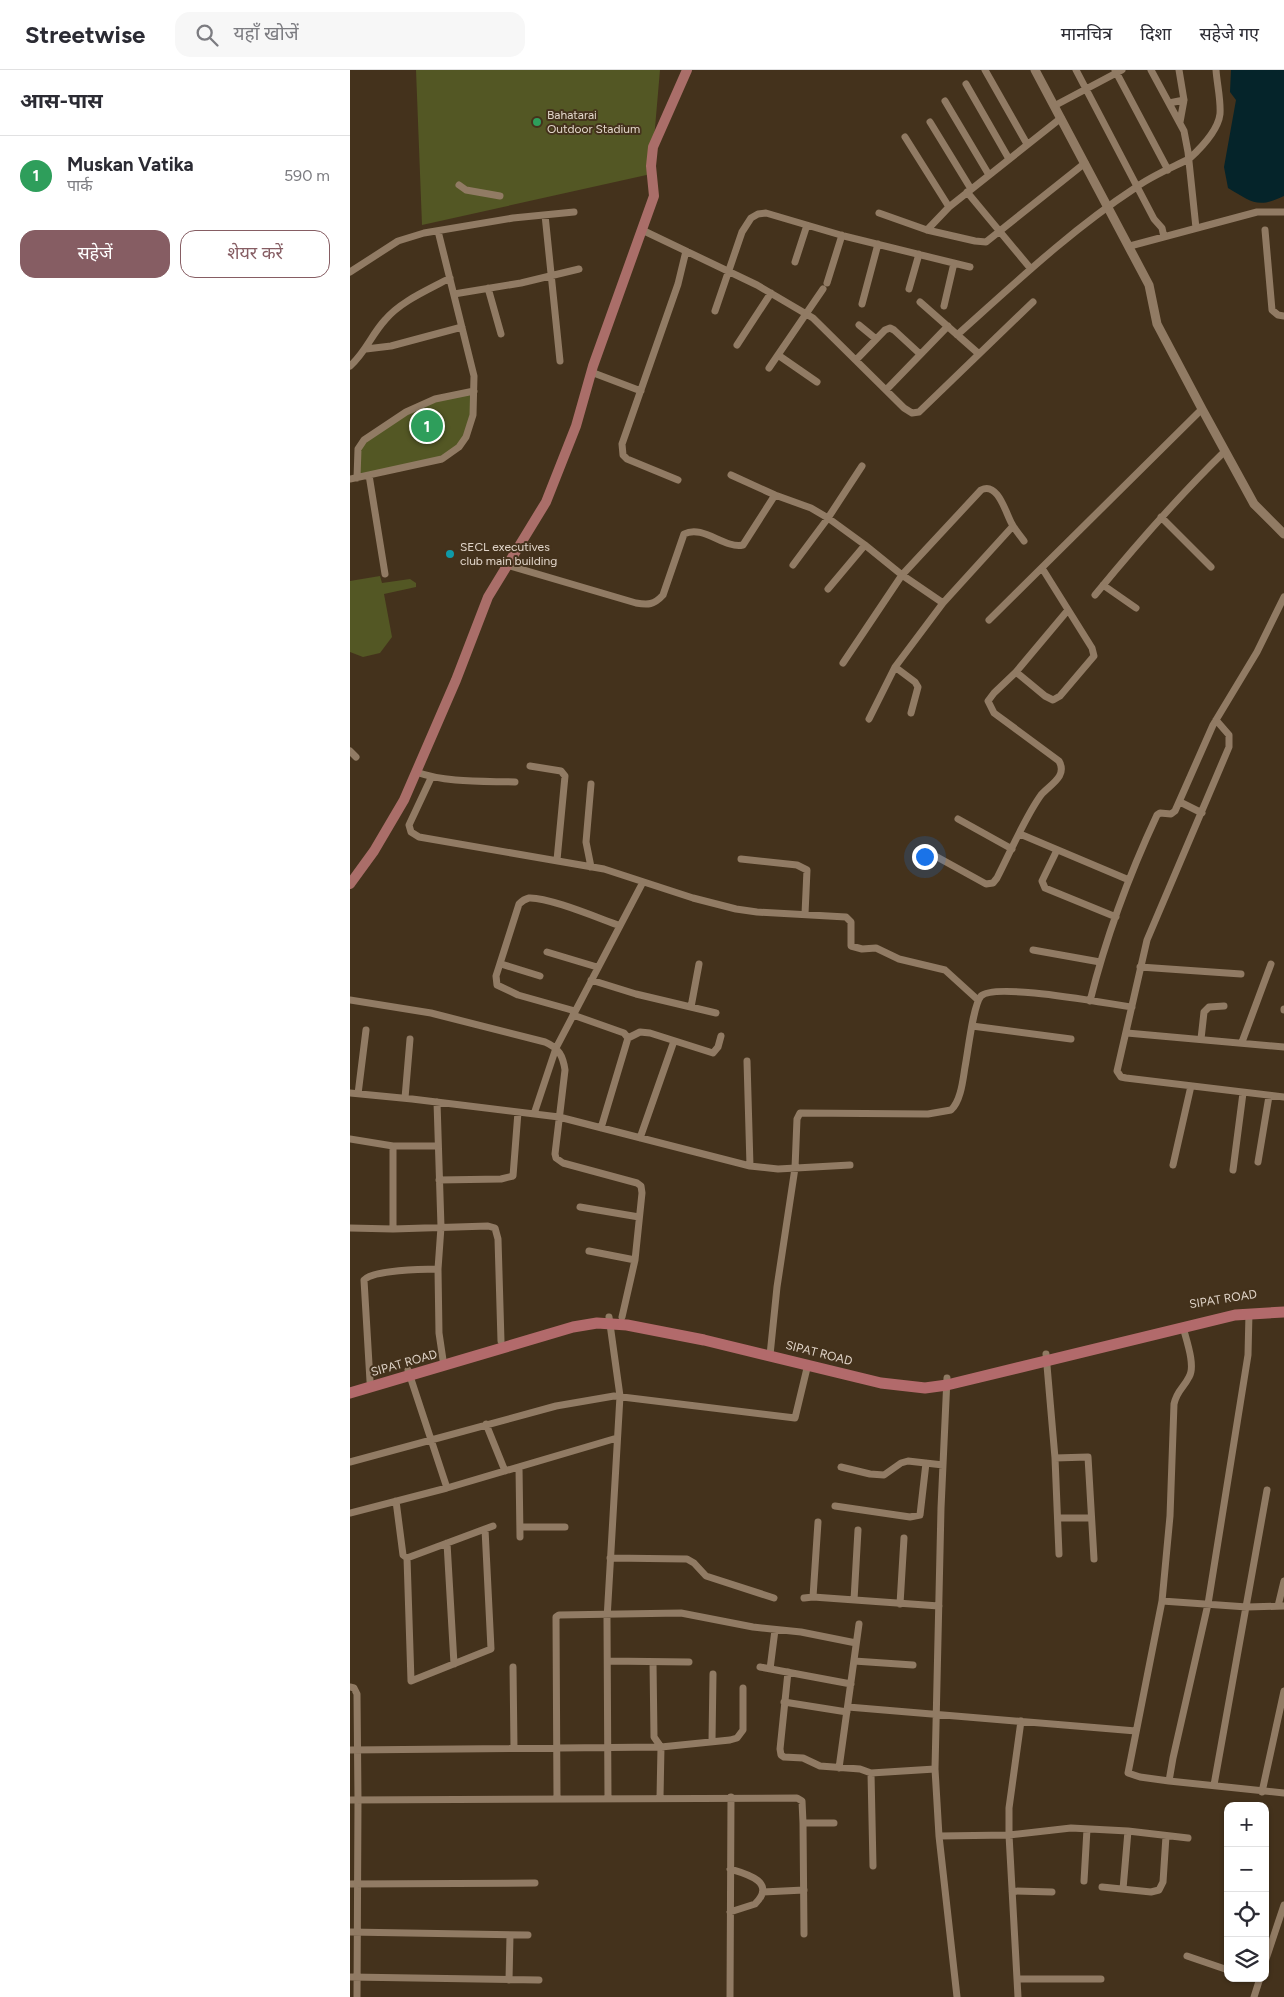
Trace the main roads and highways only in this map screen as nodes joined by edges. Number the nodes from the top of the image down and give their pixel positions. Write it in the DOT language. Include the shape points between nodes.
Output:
graph roads {
  1 [pos="687,70"];
  2 [pos="350,884"];
  3 [pos="1284,1306"];
  4 [pos="1284,1312"];
  5 [pos="609,1320"];
  6 [pos="770,1352"];
  7 [pos="1046,1358"];
  8 [pos="410,1373"];
  9 [pos="947,1382"];
  10 [pos="350,1386"];
  11 [pos="350,1393"];
  1 -- 2 [label="main road" via="653,147 654,196 591,372 576,426 546,502 488,597 404,800"];
  3 -- 7 [label="highway, SIPAT ROAD" via="1234,1309 1188,1318"];
  4 -- 7 [label="highway, SIPAT ROAD" via="1249,1313"];
  5 -- 6 [label="highway, SIPAT ROAD"];
  5 -- 6 [label="highway, SIPAT ROAD" via="622,1317 736,1340"];
  5 -- 8 [label="highway, SIPAT ROAD" via="573,1327"];
  5 -- 8 [label="highway, SIPAT ROAD" via="576,1320 501,1341"];
  6 -- 9 [label="highway, SIPAT ROAD" via="894,1379"];
  6 -- 9 [label="highway, SIPAT ROAD" via="881,1383 925,1388"];
  7 -- 9 [label="highway, SIPAT ROAD"];
  8 -- 10 [label="highway, SIPAT ROAD"];
  8 -- 11 [label="highway, SIPAT ROAD"];
}
